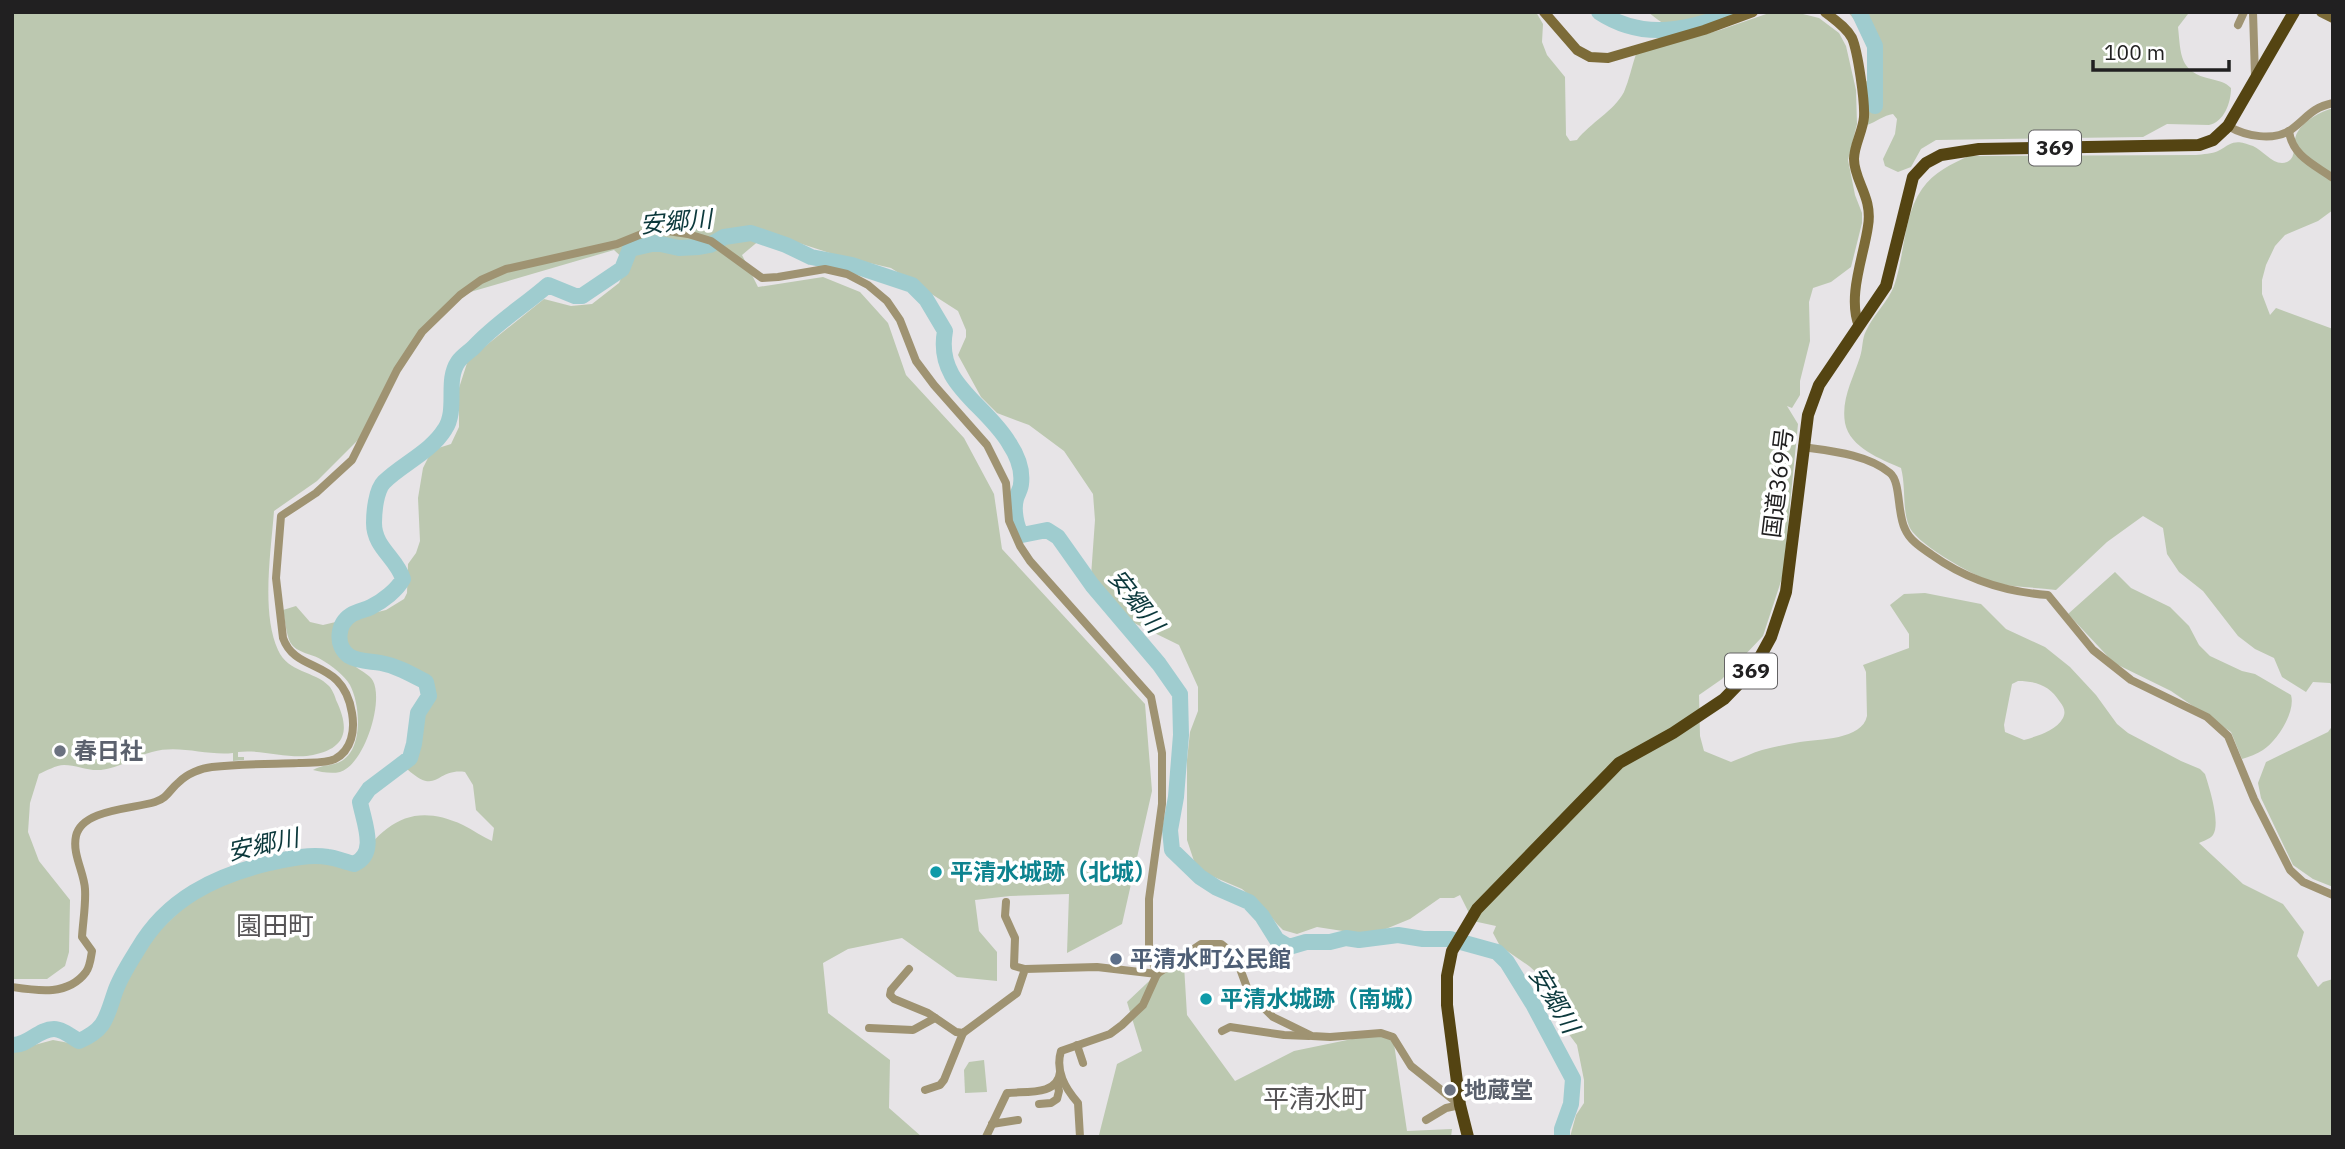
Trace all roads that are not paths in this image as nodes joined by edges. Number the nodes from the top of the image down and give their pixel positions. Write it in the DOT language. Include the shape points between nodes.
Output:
graph roads {
  1 [pos="1544,12"];
  2 [pos="1753,12"];
  3 [pos="1825,12"];
  4 [pos="2244,12"];
  5 [pos="2253,12"];
  6 [pos="2294,12"];
  7 [pos="2321,12"];
  8 [pos="2333,18"];
  9 [pos="2238,25"];
  10 [pos="2255,82"];
  11 [pos="2333,103"];
  12 [pos="2228,126"];
  13 [pos="2289,131"];
  14 [pos="2333,178"];
  15 [pos="1859,326"];
  16 [pos="1802,447"];
  17 [pos="2333,895"];
  18 [pos="1006,902"];
  19 [pos="909,969"];
  20 [pos="1025,969"];
  21 [pos="1157,974"];
  22 [pos="12,987"];
  23 [pos="935,1018"];
  24 [pos="869,1028"];
  25 [pos="1222,1031"];
  26 [pos="962,1033"];
  27 [pos="1312,1036"];
  28 [pos="1077,1045"];
  29 [pos="1083,1063"];
  30 [pos="1060,1071"];
  31 [pos="1056,1083"];
  32 [pos="925,1090"];
  33 [pos="1040,1104"];
  34 [pos="1461,1105"];
  35 [pos="1426,1120"];
  36 [pos="1018,1121"];
  37 [pos="992,1124"];
  38 [pos="986,1137"];
  39 [pos="1080,1137"];
  40 [pos="1468,1137"];
  1 -- 2 [label="main road" via="1577,50 1590,57 1608,58"];
  3 -- 15 [label="main road" via="1852,37 1864,117 1854,159 1867,197 1869,224 1859,263 1855,311"];
  4 -- 9 [label="street"];
  5 -- 10 [label="street"];
  6 -- 10 [label="highway, 国道369号 / 369"];
  7 -- 8 [label="main road"];
  10 -- 12 [label="highway, 国道369号 / 369"];
  11 -- 13 [label="street" via="2315,108"];
  12 -- 13 [label="street" via="2243,134 2270,136"];
  12 -- 15 [label="highway, 国道369号 / 369" via="2199,145 1979,149 1933,159 1913,177 1886,286"];
  13 -- 14 [label="street" via="2290,141 2303,159"];
  15 -- 16 [label="highway, 国道369号 / 369" via="1819,384"];
  16 -- 17 [label="street" via="1846,454 1892,474 1905,530 1916,544 1959,573 1990,585 2048,595 2093,650 2132,680 2207,717 2228,736 2290,870 2303,882"];
  16 -- 34 [label="highway, 国道369号 / 369" via="1786,592 1771,637 1754,668 1724,699 1619,763 1475,911 1452,951 1447,1005"];
  18 -- 20 [label="street" via="1005,916 1015,938 1014,966"];
  19 -- 23 [label="street" via="890,995"];
  20 -- 21 [label="street" via="1097,967"];
  20 -- 26 [label="street" via="1017,993"];
  21 -- 22 [label="street" via="1149,952 1149,899 1162,804 1162,753 1151,697 1020,547 1009,521 1006,483 987,445 933,385 916,361 900,320 869,285 825,269 762,278 716,243 654,229 617,244 519,264 481,280 422,332 397,370 352,460 316,493 281,516 276,578 285,643 300,659 328,671 342,686 352,711 354,734 346,751 327,762 210,767 178,782 165,799 83,823 76,836 85,887 82,937 92,951 87,971 68,988"];
  21 -- 27 [label="street" via="1201,944 1221,944 1235,956 1249,993 1273,1017"];
  21 -- 28 [label="street" via="1143,1005 1122,1025"];
  23 -- 24 [label="street" via="913,1030"];
  23 -- 26 [label="street"];
  25 -- 27 [label="street" via="1230,1027"];
  26 -- 32 [label="street" via="944,1080"];
  27 -- 34 [label="street" via="1381,1033 1394,1037 1411,1066"];
  28 -- 29 [label="street"];
  28 -- 30 [label="street" via="1061,1051"];
  30 -- 31 [label="street"];
  30 -- 39 [label="street" via="1069,1094 1079,1103"];
  31 -- 33 [label="street" via="1058,1099"];
  31 -- 37 [label="street" via="1044,1090 1007,1093"];
  34 -- 35 [label="street"];
  34 -- 40 [label="highway, 国道369号 / 369"];
  36 -- 37 [label="street"];
  37 -- 38 [label="street"];
}
